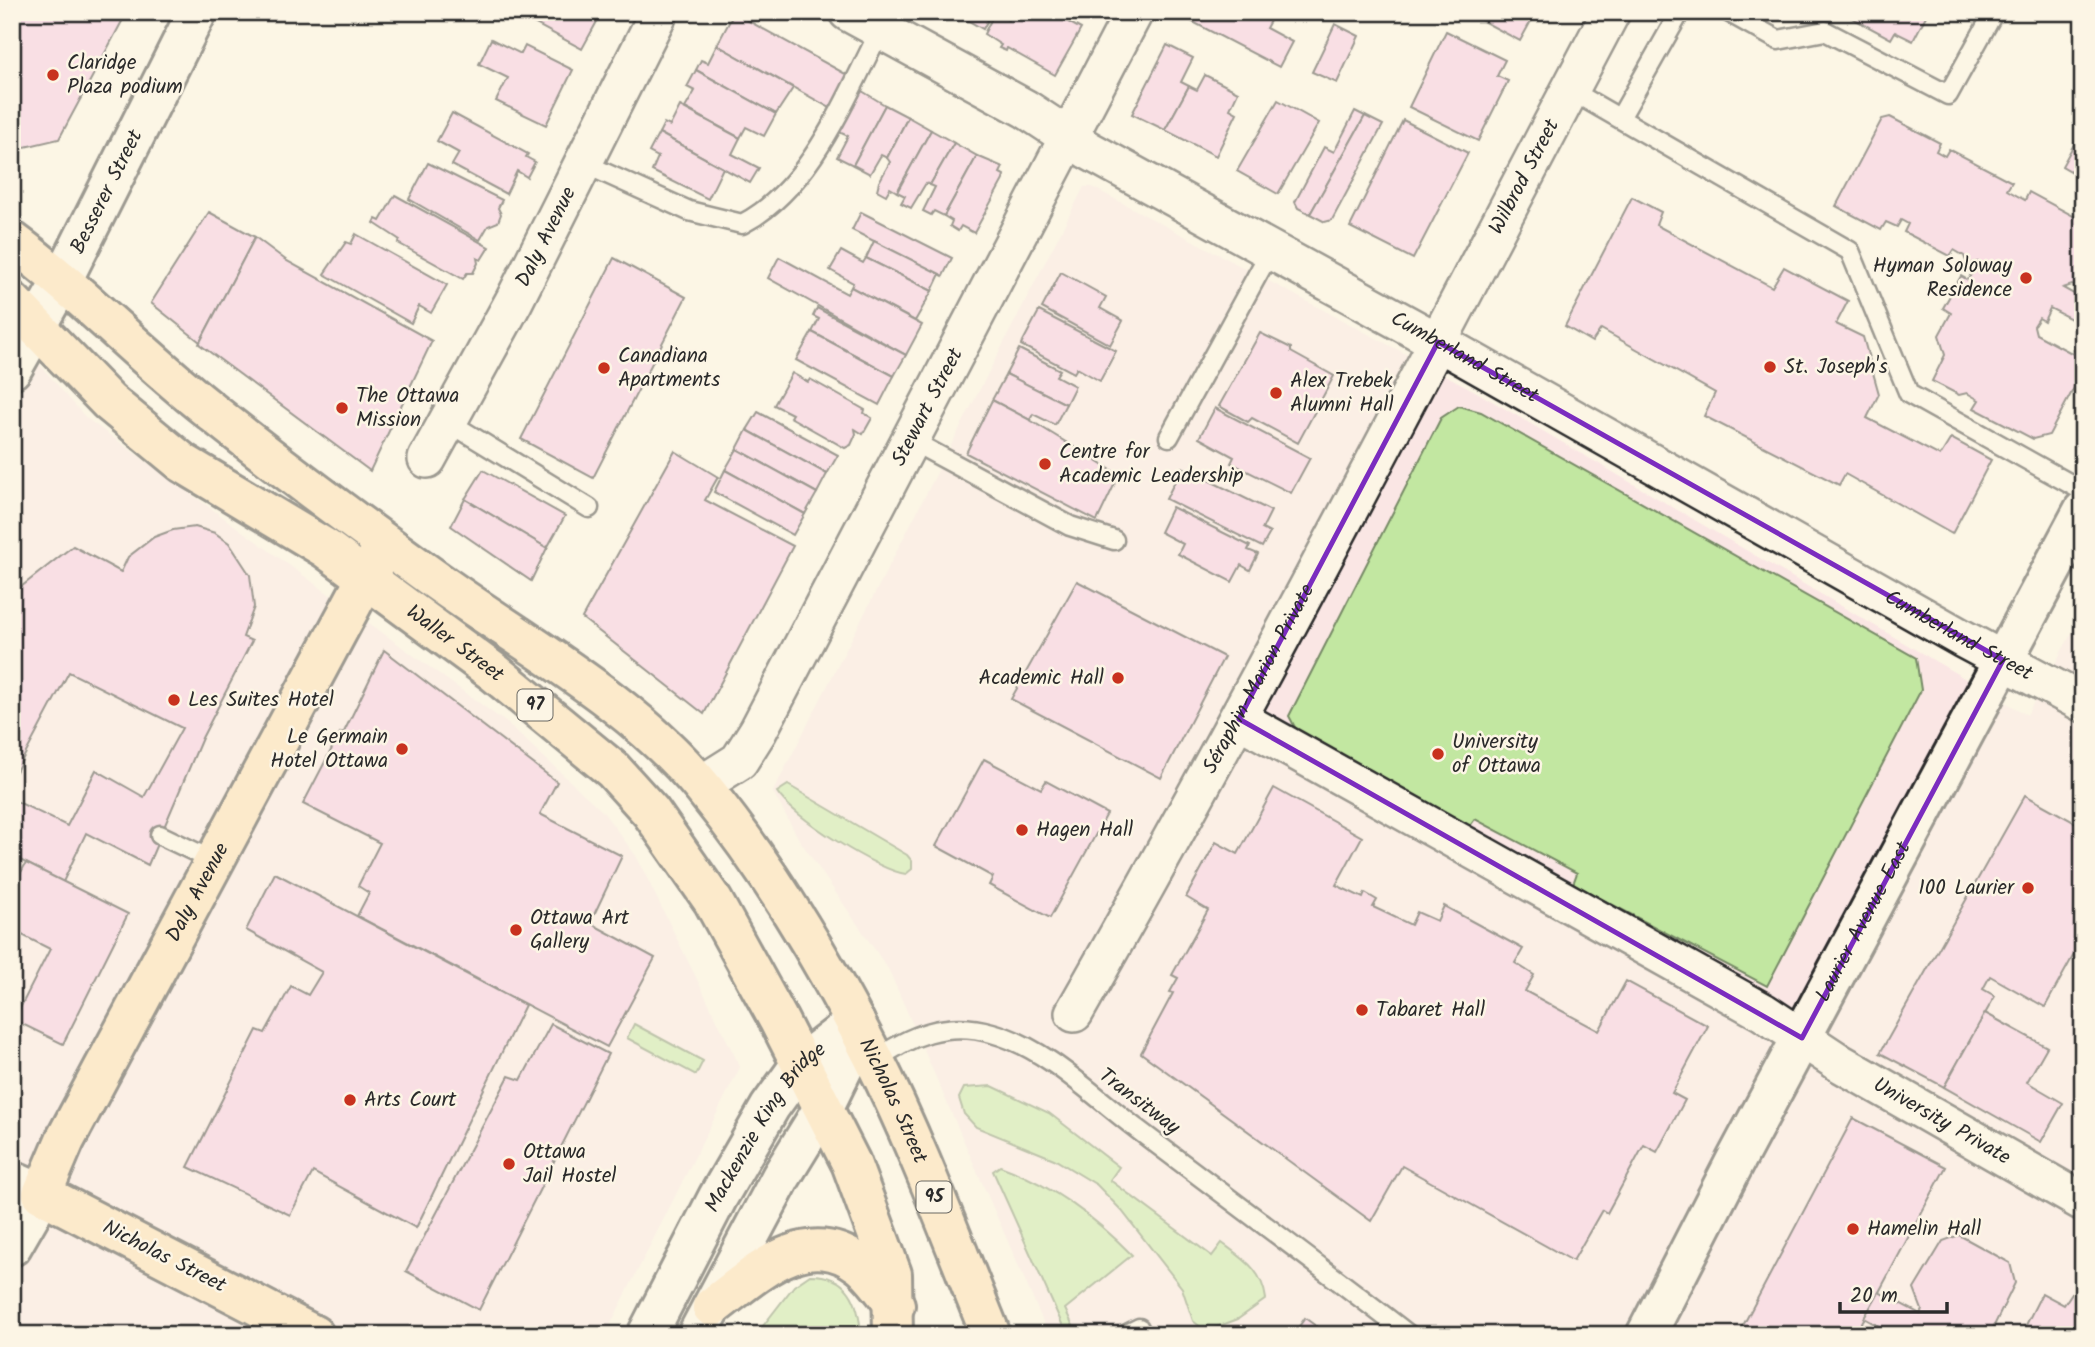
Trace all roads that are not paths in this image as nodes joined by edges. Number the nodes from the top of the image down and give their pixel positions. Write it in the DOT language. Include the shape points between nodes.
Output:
graph roads {
  1 [pos="197,12"];
  2 [pos="659,12"];
  3 [pos="848,12"];
  4 [pos="1134,12"];
  5 [pos="1612,12"];
  6 [pos="1680,12"];
  7 [pos="1728,12"];
  8 [pos="1994,12"];
  9 [pos="881,29"];
  10 [pos="1570,90"];
  11 [pos="1620,118"];
  12 [pos="1068,138"];
  13 [pos="583,163"];
  14 [pos="12,241"];
  15 [pos="1271,250"];
  16 [pos="63,279"];
  17 [pos="24,313"];
  18 [pos="1438,342"];
  19 [pos="12,369"];
  20 [pos="447,421"];
  21 [pos="1169,437"];
  22 [pos="910,440"];
  23 [pos="427,459"];
  24 [pos="2083,491"];
  25 [pos="589,508"];
  26 [pos="2083,511"];
  27 [pos="1114,540"];
  28 [pos="386,542"];
  29 [pos="366,579"];
  30 [pos="2003,660"];
  31 [pos="2083,703"];
  32 [pos="1239,719"];
  33 [pos="702,785"];
  34 [pos="160,835"];
  35 [pos="216,862"];
  36 [pos="1074,1013"];
  37 [pos="855,1022"];
  38 [pos="1802,1038"];
  39 [pos="875,1060"];
  40 [pos="801,1064"];
  41 [pos="824,1107"];
  42 [pos="27,1187"];
  43 [pos="2083,1202"];
  44 [pos="12,1246"];
  45 [pos="894,1320"];
  46 [pos="704,1321"];
  47 [pos="648,1334"];
  48 [pos="314,1335"];
  49 [pos="991,1335"];
  50 [pos="1409,1335"];
  51 [pos="1646,1335"];
  1 -- 16 [label="main road, Besserer Street"];
  2 -- 13 [label="street, Daly Avenue"];
  3 -- 9 [label="street, Cumberland Street"];
  4 -- 12 [label="street, Stewart Street"];
  5 -- 10 [label="street, Wilbrod Street"];
  6 -- 11 [label="lane"];
  7 -- 8 [label="lane" via="1778,40 1825,31 1948,94"];
  9 -- 12 [label="street, Cumberland Street" via="1026,109"];
  9 -- 13 [label="lane" via="808,160 780,197 742,224 689,211"];
  10 -- 11 [label="lane"];
  10 -- 18 [label="street, Wilbrod Street"];
  11 -- 24 [label="lane" via="1850,251 1909,394"];
  12 -- 15 [label="street, Cumberland Street"];
  12 -- 22 [label="street, Stewart Street"];
  13 -- 20 [label="street, Daly Avenue"];
  14 -- 16 [label="main road, Waller Street / 97"];
  15 -- 18 [label="street, Cumberland Street"];
  15 -- 21 [label="lane"];
  16 -- 17 [label="main road, Besserer Street"];
  16 -- 28 [label="main road, Waller Street / 97" via="208,409"];
  17 -- 19 [label="main road, Besserer Street"];
  17 -- 29 [label="main road, Waller Street / 97" via="109,402 183,463 325,548"];
  18 -- 30 [label="street, Cumberland Street"];
  18 -- 32 [label="street, Séraphin-Marion Private"];
  20 -- 23 [label="street, Daly Avenue"];
  20 -- 25 [label="lane"];
  22 -- 27 [label="lane" via="1070,526"];
  22 -- 33 [label="street, Stewart Street" via="758,731 739,761"];
  26 -- 30 [label="main road, Laurier Avenue East"];
  28 -- 29 [label="main road, Daly Avenue"];
  28 -- 33 [label="main road, Waller Street / 97" via="639,725"];
  29 -- 35 [label="main road, Daly Avenue"];
  29 -- 40 [label="main road, Waller Street / 97" via="564,728 613,770 651,812 713,901"];
  30 -- 31 [label="street, Cumberland Street"];
  30 -- 38 [label="main road, Laurier Avenue East"];
  32 -- 36 [label="street, Séraphin-Marion Private"];
  32 -- 38 [label="street, University Private" via="1753,1006"];
  33 -- 37 [label="main road, Waller Street / 97" via="762,869"];
  34 -- 35 [label="lane"];
  35 -- 42 [label="main road, Daly Avenue" via="65,1140"];
  37 -- 39 [label="main road, Nicholas Street / 97"];
  37 -- 40 [label="main road, Mackenzie King Bridge"];
  37 -- 41 [label="main road, Mackenzie King Bridge" via="844,1066"];
  38 -- 43 [label="street, University Private"];
  38 -- 51 [label="main road, Laurier Avenue East"];
  39 -- 41 [label="lane, Transitway"];
  39 -- 49 [label="main road, Nicholas Street / 95"];
  39 -- 50 [label="lane, Transitway" via="931,1030 971,1028 1015,1041 1075,1081"];
  40 -- 41 [label="main road, Waller Street / 97"];
  40 -- 47 [label="main road, Mackenzie King Bridge" via="770,1107 725,1186"];
  41 -- 45 [label="main road" via="887,1257"];
  41 -- 46 [label="main road, Mackenzie King Bridge"];
  42 -- 44 [label="main road, Daly Avenue"];
  42 -- 48 [label="main road, Nicholas Street"];
  45 -- 46 [label="main road" via="857,1262 828,1250 808,1248 778,1257"];
}
